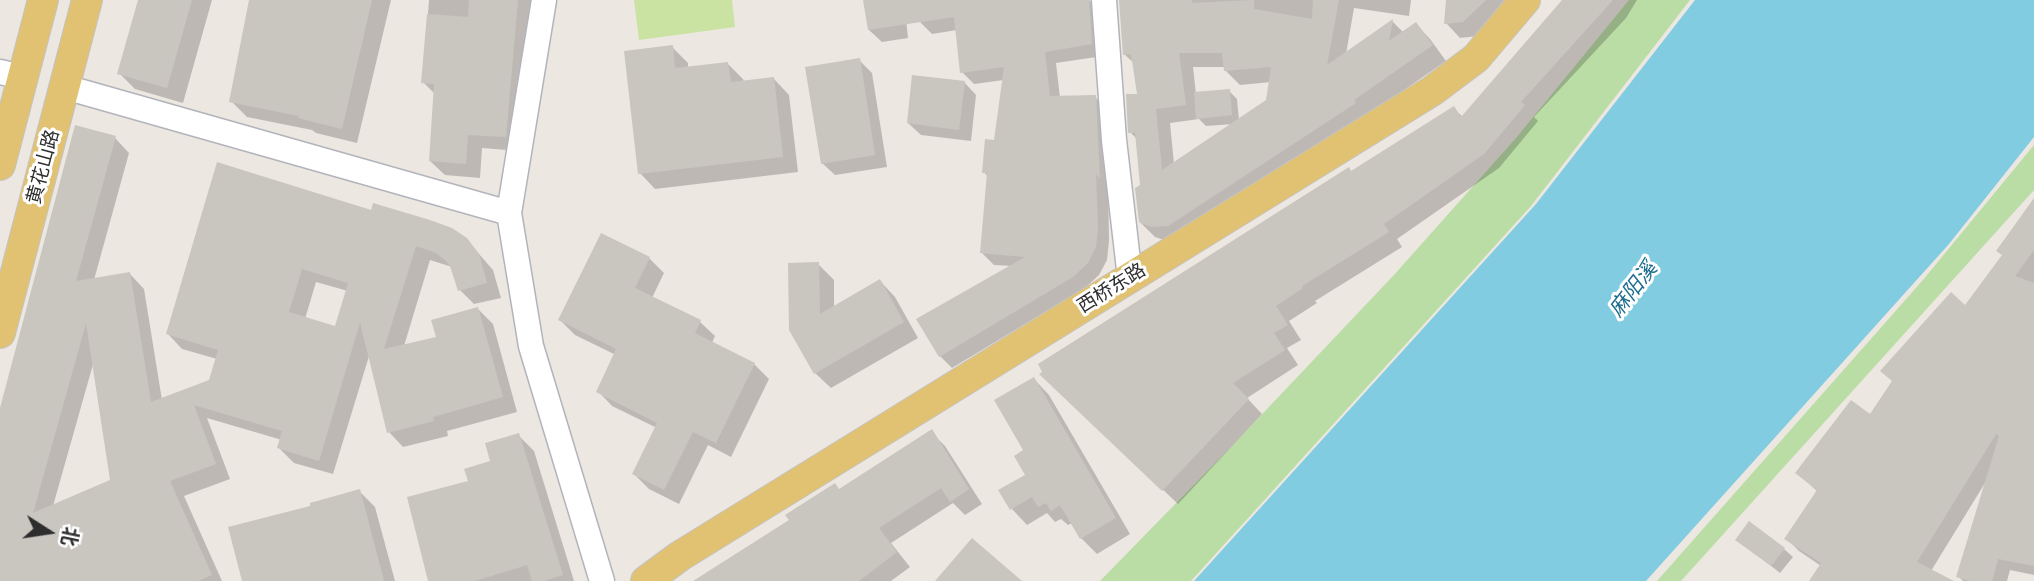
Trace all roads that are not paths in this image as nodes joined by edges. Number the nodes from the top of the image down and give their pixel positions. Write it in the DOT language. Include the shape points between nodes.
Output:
graph roads {
  1 [pos="43,0"];
  2 [pos="87,0"];
  3 [pos="544,0"];
  4 [pos="1104,0"];
  5 [pos="1525,0"];
  6 [pos="11,75"];
  7 [pos="65,87"];
  8 [pos="0,166"];
  9 [pos="509,213"];
  10 [pos="1130,278"];
  11 [pos="0,333"];
  12 [pos="602,581"];
  13 [pos="646,581"];
  1 -- 6 [label="main road"];
  2 -- 7 [label="main road, 黄花山路"];
  3 -- 9 [label="street"];
  4 -- 10 [label="street"];
  5 -- 10 [label="main road, 西桥东路" via="1476,58 1432,91"];
  6 -- 8 [label="main road"];
  7 -- 9 [label="street"];
  7 -- 11 [label="main road, 黄花山路"];
  9 -- 12 [label="street" via="531,346"];
  10 -- 13 [label="main road, 西桥东路"];
}
